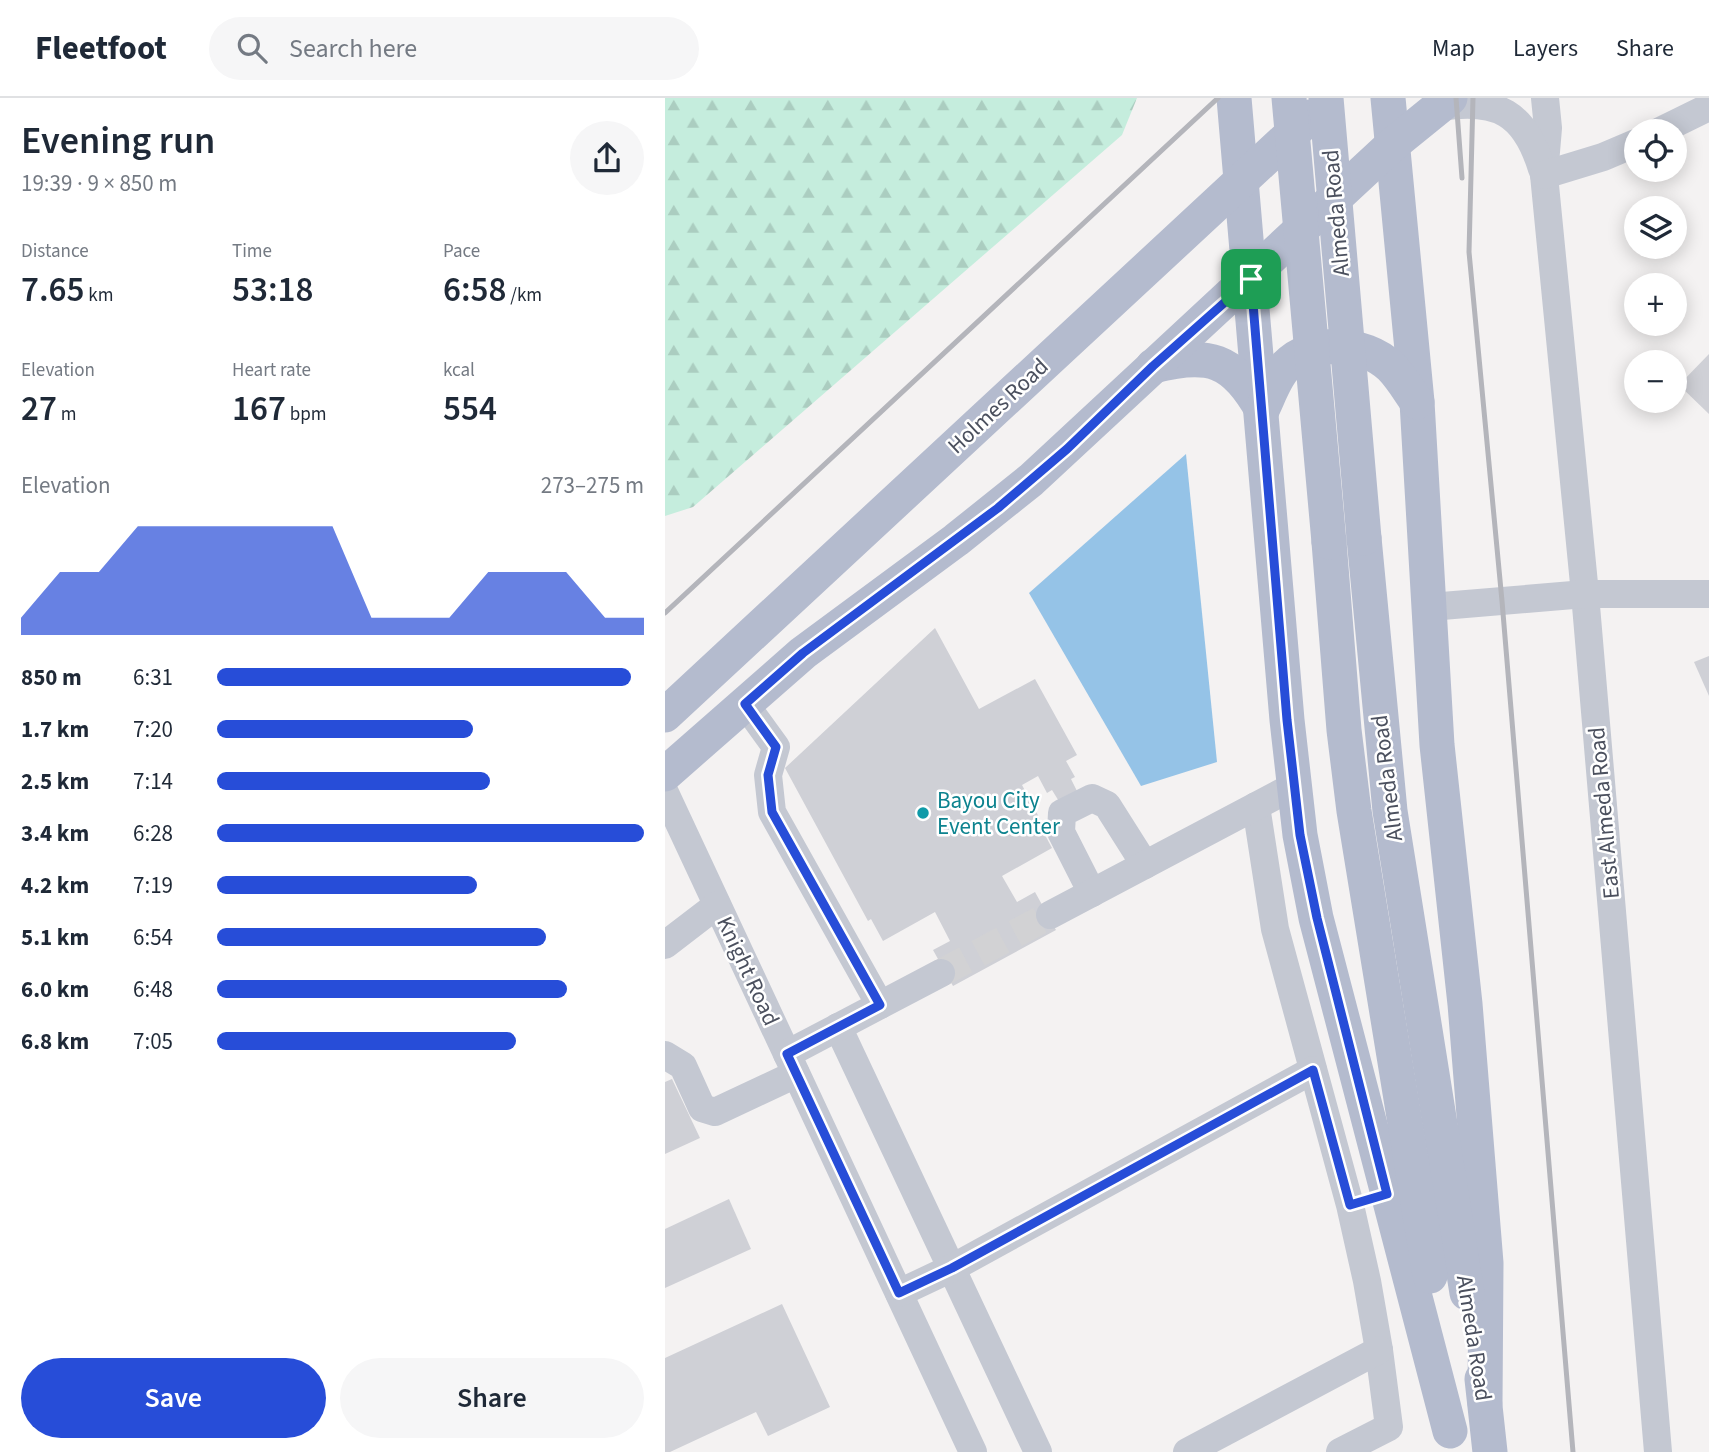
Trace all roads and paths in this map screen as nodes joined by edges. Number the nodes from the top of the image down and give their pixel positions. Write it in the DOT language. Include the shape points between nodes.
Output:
graph roads {
  1 [pos="1234,98"];
  2 [pos="1289,98"];
  3 [pos="1329,98"];
  4 [pos="1388,98"];
  5 [pos="1545,98"];
  6 [pos="1445,103"];
  7 [pos="1709,107"];
  8 [pos="1684,119"];
  9 [pos="1392,145"];
  10 [pos="1624,148"];
  11 [pos="1544,175"];
  12 [pos="1243,179"];
  13 [pos="1251,279"];
  14 [pos="1153,366"];
  15 [pos="1417,402"];
  16 [pos="1262,410"];
  17 [pos="1585,594"];
  18 [pos="1709,594"];
  19 [pos="1430,607"];
  20 [pos="743,644"];
  21 [pos="745,704"];
  22 [pos="665,715"];
  23 [pos="665,761"];
  24 [pos="665,774"];
  25 [pos="1294,786"];
  26 [pos="665,793"];
  27 [pos="1256,806"];
  28 [pos="1145,865"];
  29 [pos="1092,893"];
  30 [pos="717,905"];
  31 [pos="1050,915"];
  32 [pos="665,945"];
  33 [pos="941,973"];
  34 [pos="880,1005"];
  35 [pos="838,1027"];
  36 [pos="665,1055"];
  37 [pos="791,1064"];
  38 [pos="1313,1070"];
  39 [pos="1387,1194"];
  40 [pos="1350,1205"];
  41 [pos="952,1268"];
  42 [pos="899,1293"];
  43 [pos="1379,1350"];
  44 [pos="1485,1403"];
  45 [pos="1450,1442"];
  46 [pos="973,1452"];
  47 [pos="1038,1452"];
  48 [pos="1187,1452"];
  49 [pos="1340,1452"];
  50 [pos="1490,1452"];
  51 [pos="1658,1452"];
  1 -- 12 [label="main road"];
  2 -- 45 [label="main road, Almeda Road, bridge" via="1344,730 1438,1329"];
  3 -- 12 [label="main road, Holmes Road"];
  3 -- 44 [label="main road, Almeda Road, bridge" via="1391,824"];
  4 -- 9 [label="main road"];
  5 -- 11 [label="street, East Almeda Road"];
  6 -- 9 [label="main road"];
  6 -- 11 [label="street, East Almeda Road" via="1488,104 1510,114 1530,138"];
  7 -- 8 [label="street"];
  9 -- 13 [label="main road"];
  9 -- 15 [label="main road"];
  10 -- 11 [label="street"];
  11 -- 17 [label="street, East Almeda Road"];
  12 -- 13 [label="main road"];
  12 -- 20 [label="main road, Holmes Road"];
  13 -- 14 [label="main road"];
  13 -- 16 [label="main road"];
  14 -- 16 [label="main road" via="1183,359 1211,361 1240,377"];
  14 -- 21 [label="main road" via="1006,501 803,653"];
  15 -- 16 [label="main road" via="1390,366 1371,354 1331,346 1301,353 1284,367"];
  15 -- 19 [label="main road"];
  16 -- 25 [label="main road"];
  17 -- 18 [label="street"];
  17 -- 19 [label="street"];
  17 -- 51 [label="street, East Almeda Road"];
  19 -- 44 [label="main road" via="1437,745 1486,1263"];
  20 -- 22 [label="main road, Holmes Road"];
  20 -- 23 [label="main road" via="743,666 674,734"];
  21 -- 24 [label="main road"];
  21 -- 34 [label="street" via="776,747 768,775 772,812"];
  25 -- 27 [label="street"];
  25 -- 39 [label="main road" via="1317,918"];
  26 -- 30 [label="street, Knight Road"];
  27 -- 28 [label="street"];
  27 -- 38 [label="street" via="1275,929"];
  28 -- 29 [label="street"];
  28 -- 29 [label="street" via="1107,805 1092,798 1078,803 1062,813 1061,832"];
  29 -- 31 [label="street"];
  30 -- 32 [label="street"];
  30 -- 37 [label="street, Knight Road"];
  33 -- 34 [label="street"];
  34 -- 35 [label="street"];
  35 -- 37 [label="street"];
  35 -- 41 [label="street"];
  36 -- 37 [label="street" via="683,1066 702,1108 715,1112"];
  37 -- 42 [label="street, Knight Road"];
  38 -- 40 [label="street"];
  38 -- 41 [label="street"];
  39 -- 40 [label="street"];
  39 -- 45 [label="main road"];
  40 -- 43 [label="street"];
  41 -- 42 [label="street"];
  41 -- 47 [label="street"];
  42 -- 46 [label="street, Knight Road"];
  43 -- 48 [label="street"];
  43 -- 49 [label="street" via="1389,1427"];
  44 -- 50 [label="main road, Almeda Road"];
}
